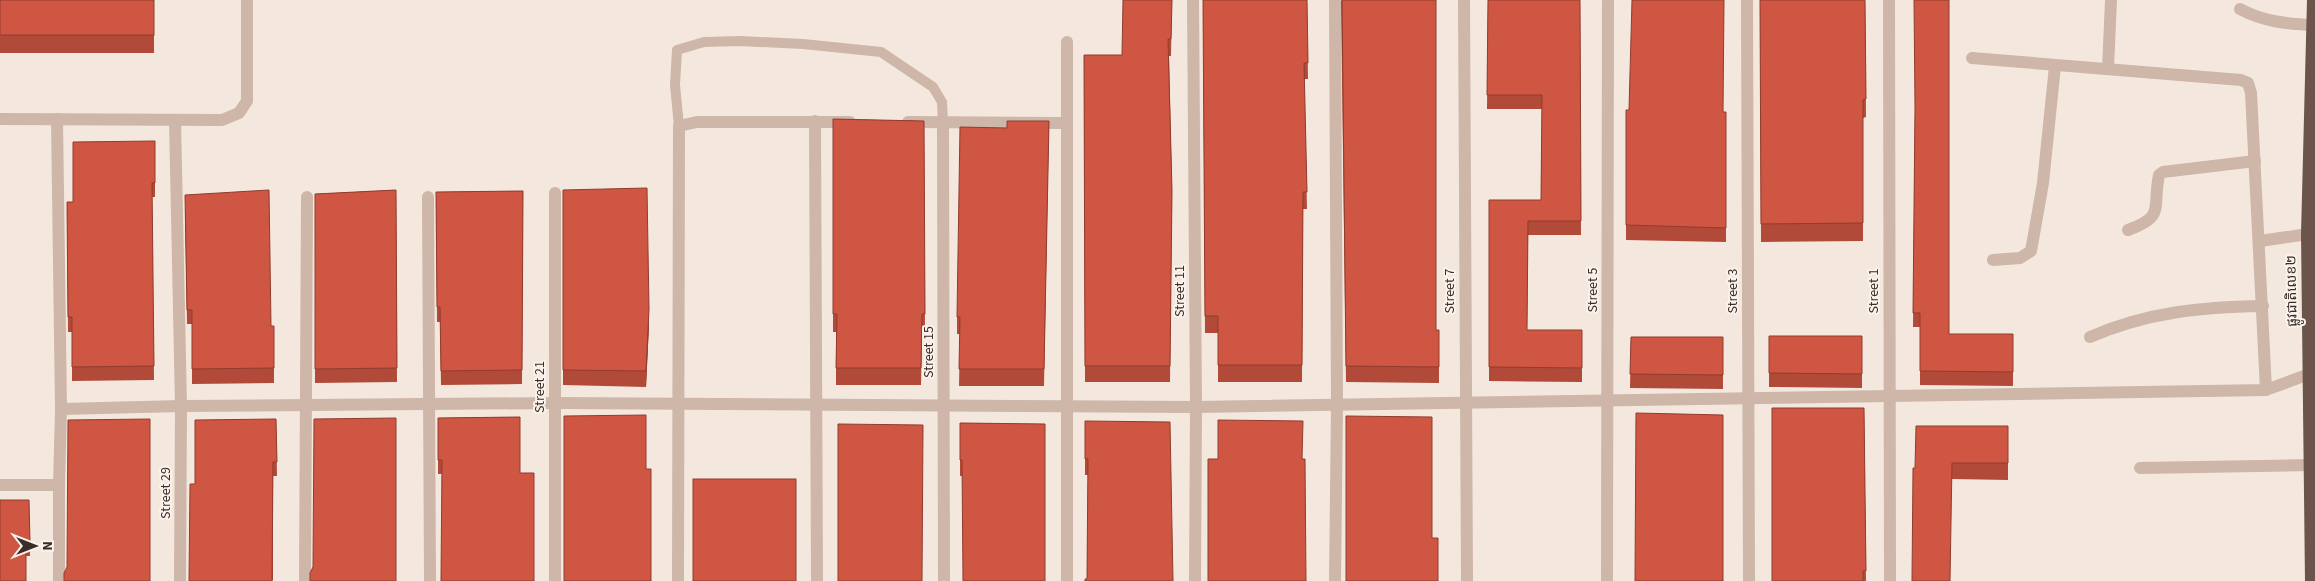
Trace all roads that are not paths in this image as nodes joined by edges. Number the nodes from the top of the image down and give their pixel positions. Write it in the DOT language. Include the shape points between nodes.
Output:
graph roads {
  1 [pos="247,0"];
  2 [pos="1193,0"];
  3 [pos="1334,0"];
  4 [pos="1464,0"];
  5 [pos="1608,0"];
  6 [pos="1747,0"];
  7 [pos="1889,0"];
  8 [pos="2111,0"];
  9 [pos="2314,0"];
  10 [pos="2240,9"];
  11 [pos="2315,24"];
  12 [pos="1067,42"];
  13 [pos="1972,58"];
  14 [pos="2055,66"];
  15 [pos="2108,70"];
  16 [pos="0,118"];
  17 [pos="57,119"];
  18 [pos="175,120"];
  19 [pos="815,121"];
  20 [pos="864,122"];
  21 [pos="894,122"];
  22 [pos="943,122"];
  23 [pos="1067,123"];
  24 [pos="678,126"];
  25 [pos="2255,161"];
  26 [pos="555,193"];
  27 [pos="307,197"];
  28 [pos="428,197"];
  29 [pos="2128,230"];
  30 [pos="2308,234"];
  31 [pos="2260,241"];
  32 [pos="1993,260"];
  33 [pos="2263,306"];
  34 [pos="2090,337"];
  35 [pos="2309,374"];
  36 [pos="2266,390"];
  37 [pos="1890,396"];
  38 [pos="1749,398"];
  39 [pos="1607,400"];
  40 [pos="555,403"];
  41 [pos="1466,403"];
  42 [pos="428,405"];
  43 [pos="1337,405"];
  44 [pos="181,406"];
  45 [pos="305,406"];
  46 [pos="678,406"];
  47 [pos="816,406"];
  48 [pos="944,406"];
  49 [pos="1068,407"];
  50 [pos="1196,407"];
  51 [pos="61,409"];
  52 [pos="2310,465"];
  53 [pos="2140,468"];
  54 [pos="0,485"];
  55 [pos="59,485"];
  56 [pos="59,581"];
  57 [pos="180,581"];
  58 [pos="305,581"];
  59 [pos="430,581"];
  60 [pos="555,581"];
  61 [pos="678,581"];
  62 [pos="816,581"];
  63 [pos="944,581"];
  64 [pos="1067,581"];
  65 [pos="1194,581"];
  66 [pos="1335,581"];
  67 [pos="1467,581"];
  68 [pos="1607,581"];
  69 [pos="1749,581"];
  70 [pos="1890,581"];
  71 [pos="2312,581"];
  1 -- 18 [label="street" via="247,101 239,113 222,120"];
  2 -- 50 [label="street, Street 11"];
  3 -- 43 [label="street"];
  4 -- 41 [label="street, Street 7"];
  5 -- 39 [label="street, Street 5"];
  6 -- 38 [label="street, Street 3"];
  7 -- 37 [label="street, Street 1"];
  8 -- 15 [label="street"];
  9 -- 11 [label="highway, ផ្លូវជាតិលេខ២"];
  10 -- 11 [label="street" via="2276,22"];
  11 -- 30 [label="highway, ផ្លូវជាតិលេខ២"];
  12 -- 23 [label="street"];
  13 -- 14 [label="street"];
  14 -- 15 [label="street"];
  14 -- 32 [label="street" via="2043,183 2031,251 2020,258"];
  15 -- 25 [label="street" via="2241,80 2248,84"];
  16 -- 17 [label="street"];
  17 -- 18 [label="street"];
  17 -- 51 [label="street"];
  18 -- 44 [label="street, Street 29"];
  19 -- 20 [label="street"];
  19 -- 24 [label="street" via="697,122"];
  19 -- 47 [label="street"];
  21 -- 22 [label="street"];
  22 -- 23 [label="street"];
  22 -- 24 [label="lane" via="942,102 933,87 881,52 740,41 704,42 677,50"];
  22 -- 48 [label="street, Street 15"];
  23 -- 49 [label="street"];
  24 -- 46 [label="street"];
  25 -- 29 [label="street" via="2163,172 2159,175 2153,217 2148,223"];
  25 -- 31 [label="street"];
  26 -- 40 [label="street, Street 21"];
  27 -- 45 [label="street"];
  28 -- 42 [label="street"];
  30 -- 31 [label="street"];
  30 -- 35 [label="highway, ផ្លូវជាតិលេខ២"];
  31 -- 33 [label="street"];
  33 -- 34 [label="street" via="2206,307 2174,312 2121,323"];
  33 -- 36 [label="street"];
  35 -- 36 [label="street"];
  35 -- 52 [label="highway, ផ្លូវជាតិលេខ២"];
  36 -- 37 [label="street"];
  37 -- 38 [label="street"];
  37 -- 70 [label="street, Street 1"];
  38 -- 39 [label="street"];
  38 -- 69 [label="street, Street 3"];
  39 -- 41 [label="street"];
  39 -- 68 [label="street, Street 5"];
  40 -- 42 [label="street"];
  40 -- 46 [label="street"];
  40 -- 60 [label="street, Street 21"];
  41 -- 43 [label="street"];
  41 -- 67 [label="street, Street 7"];
  42 -- 45 [label="street"];
  42 -- 59 [label="street"];
  43 -- 50 [label="street"];
  43 -- 66 [label="street"];
  44 -- 45 [label="street"];
  44 -- 51 [label="street"];
  44 -- 57 [label="street, Street 29"];
  45 -- 58 [label="street"];
  46 -- 47 [label="street"];
  46 -- 61 [label="street"];
  47 -- 48 [label="street"];
  47 -- 62 [label="street"];
  48 -- 49 [label="street"];
  48 -- 63 [label="street, Street 15"];
  49 -- 50 [label="street"];
  49 -- 64 [label="street"];
  50 -- 65 [label="street, Street 11"];
  51 -- 55 [label="street"];
  52 -- 53 [label="street"];
  52 -- 71 [label="highway, ផ្លូវជាតិលេខ២"];
  54 -- 55 [label="street"];
  55 -- 56 [label="street"];
}
